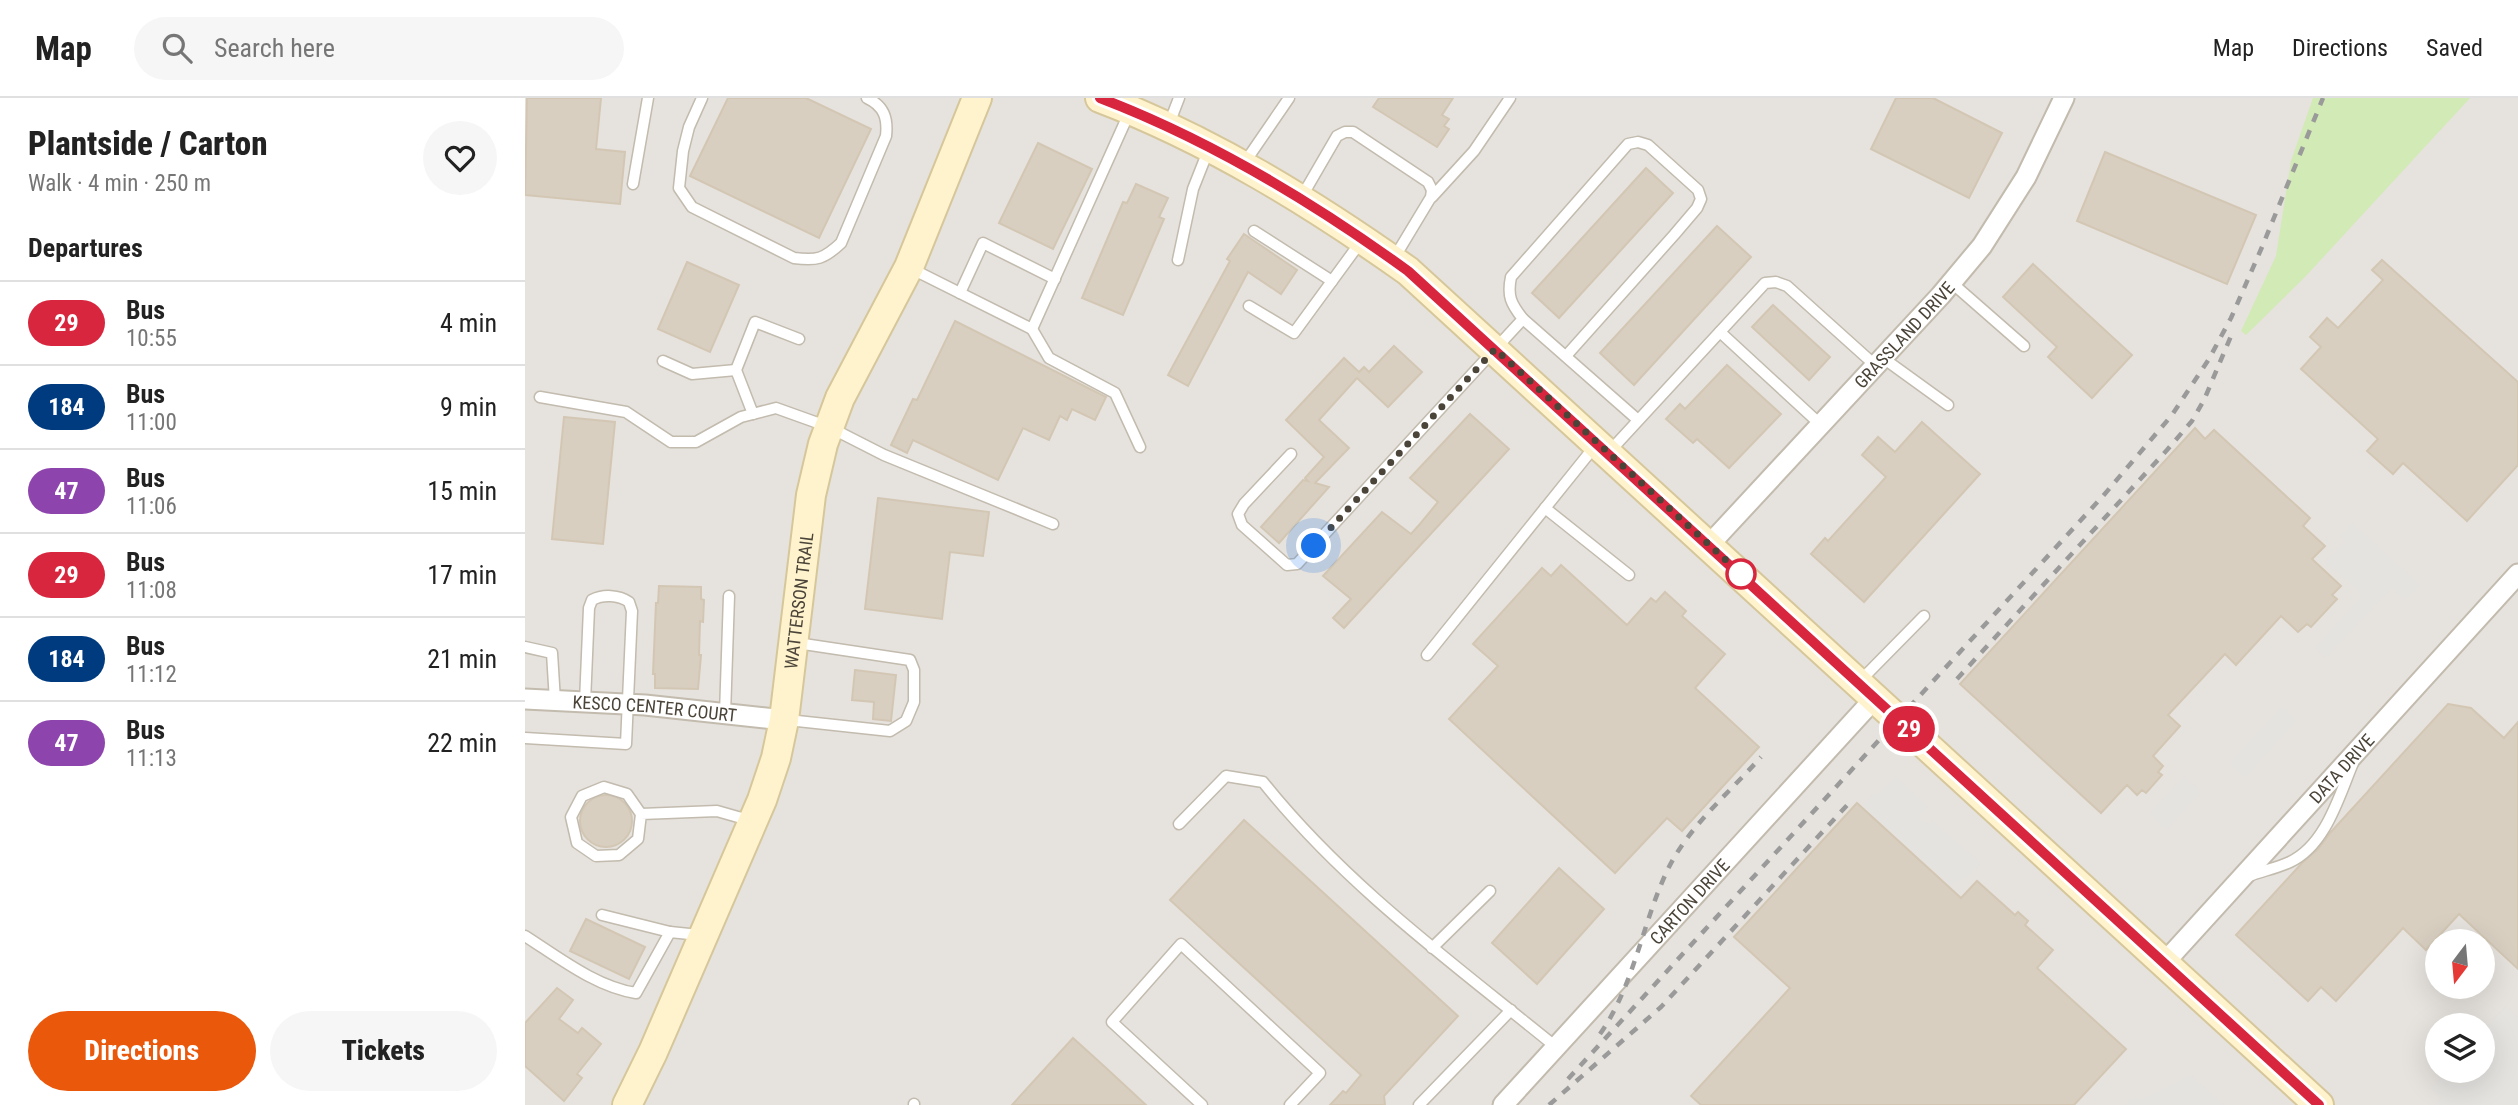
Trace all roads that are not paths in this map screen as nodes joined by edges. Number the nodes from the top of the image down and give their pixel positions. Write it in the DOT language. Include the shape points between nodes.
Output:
graph roads {
  1 [pos="648,98"];
  2 [pos="702,98"];
  3 [pos="867,98"];
  4 [pos="977,98"];
  5 [pos="1100,98"];
  6 [pos="1179,98"];
  7 [pos="1289,98"];
  8 [pos="1510,98"];
  9 [pos="2064,98"];
  10 [pos="1131,110"];
  11 [pos="1168,127"];
  12 [pos="1210,147"];
  13 [pos="1243,165"];
  14 [pos="633,184"];
  15 [pos="1431,197"];
  16 [pos="1300,200"];
  17 [pos="1254,231"];
  18 [pos="1363,239"];
  19 [pos="1178,260"];
  20 [pos="1393,260"];
  21 [pos="909,267"];
  22 [pos="1055,279"];
  23 [pos="1332,281"];
  24 [pos="1952,283"];
  25 [pos="960,293"];
  26 [pos="1249,306"];
  27 [pos="1523,319"];
  28 [pos="1032,329"];
  29 [pos="1720,332"];
  30 [pos="799,339"];
  31 [pos="2024,346"];
  32 [pos="1495,349"];
  33 [pos="1566,356"];
  34 [pos="663,361"];
  35 [pos="1879,362"];
  36 [pos="736,370"];
  37 [pos="540,397"];
  38 [pos="1948,405"];
  39 [pos="753,414"];
  40 [pos="1638,420"];
  41 [pos="1821,425"];
  42 [pos="829,427"];
  43 [pos="1140,447"];
  44 [pos="1602,448"];
  45 [pos="1291,454"];
  46 [pos="1545,508"];
  47 [pos="1053,524"];
  48 [pos="1709,545"];
  49 [pos="2518,574"];
  50 [pos="1629,575"];
  51 [pos="729,596"];
  52 [pos="1924,616"];
  53 [pos="793,642"];
  54 [pos="525,647"];
  55 [pos="1427,655"];
  56 [pos="1867,690"];
  57 [pos="525,699"];
  58 [pos="555,701"];
  59 [pos="585,702"];
  60 [pos="629,704"];
  61 [pos="725,714"];
  62 [pos="784,720"];
  63 [pos="525,738"];
  64 [pos="2359,750"];
  65 [pos="641,814"];
  66 [pos="753,821"];
  67 [pos="1179,824"];
  68 [pos="2242,878"];
  69 [pos="1490,891"];
  70 [pos="602,915"];
  71 [pos="670,932"];
  72 [pos="525,936"];
  73 [pos="703,936"];
  74 [pos="1432,948"];
  75 [pos="2165,962"];
  76 [pos="1511,1010"];
  77 [pos="1556,1047"];
  78 [pos="627,1105"];
  79 [pos="1202,1105"];
  80 [pos="1290,1105"];
  81 [pos="1419,1105"];
  82 [pos="1503,1105"];
  83 [pos="2319,1105"];
  1 -- 14 [label="lane"];
  2 -- 3 [label="lane" via="686,139 679,188 692,208 794,258 810,260 827,256 841,243 886,136 885,114"];
  4 -- 21 [label="street, WATTERSON TRAIL"];
  5 -- 10 [label="street"];
  6 -- 11 [label="lane"];
  7 -- 13 [label="lane"];
  8 -- 15 [label="lane" via="1474,151"];
  9 -- 24 [label="street, GRASSLAND DRIVE" via="2026,177"];
  10 -- 11 [label="street"];
  10 -- 22 [label="lane"];
  11 -- 12 [label="street"];
  12 -- 13 [label="street"];
  12 -- 19 [label="lane" via="1193,189"];
  13 -- 16 [label="street"];
  15 -- 16 [label="lane" via="1428,182 1353,132 1345,132 1337,136"];
  15 -- 20 [label="lane"];
  16 -- 18 [label="street"];
  17 -- 23 [label="lane"];
  18 -- 20 [label="street"];
  18 -- 23 [label="lane"];
  20 -- 32 [label="street"];
  21 -- 25 [label="lane"];
  21 -- 42 [label="street, WATTERSON TRAIL"];
  22 -- 25 [label="lane" via="983,243"];
  22 -- 28 [label="lane"];
  23 -- 26 [label="lane" via="1294,333"];
  24 -- 31 [label="lane"];
  24 -- 35 [label="street, GRASSLAND DRIVE"];
  25 -- 28 [label="lane"];
  27 -- 32 [label="lane"];
  27 -- 33 [label="lane"];
  27 -- 33 [label="lane" via="1509,299 1510,277 1628,144 1648,145 1698,190 1701,199"];
  28 -- 43 [label="lane" via="1049,358 1115,393"];
  29 -- 35 [label="lane" via="1765,283 1776,282 1787,286"];
  29 -- 40 [label="lane"];
  29 -- 41 [label="lane"];
  30 -- 36 [label="lane" via="755,322"];
  32 -- 44 [label="street"];
  32 -- 45 [label="lane" via="1297,564 1287,565 1242,524 1238,514"];
  33 -- 40 [label="lane"];
  34 -- 36 [label="lane" via="692,374"];
  35 -- 38 [label="lane"];
  35 -- 41 [label="street, GRASSLAND DRIVE"];
  36 -- 39 [label="lane"];
  37 -- 39 [label="lane" via="626,412 671,442 696,443"];
  39 -- 42 [label="lane" via="776,408"];
  40 -- 44 [label="lane"];
  41 -- 48 [label="street, GRASSLAND DRIVE"];
  42 -- 47 [label="lane" via="884,455"];
  42 -- 53 [label="street, WATTERSON TRAIL" via="811,495"];
  44 -- 46 [label="lane"];
  44 -- 48 [label="street"];
  46 -- 50 [label="lane"];
  46 -- 55 [label="lane"];
  48 -- 56 [label="street"];
  49 -- 64 [label="street, DATA DRIVE"];
  51 -- 61 [label="lane"];
  52 -- 56 [label="lane"];
  53 -- 62 [label="street, WATTERSON TRAIL"];
  53 -- 62 [label="lane" via="910,660 914,702 906,721 890,731"];
  54 -- 58 [label="lane" via="552,653"];
  56 -- 75 [label="street"];
  56 -- 77 [label="street, CARTON DRIVE"];
  57 -- 58 [label="street, KESCO CENTER COURT"];
  58 -- 59 [label="street, KESCO CENTER COURT"];
  59 -- 60 [label="street, KESCO CENTER COURT"];
  59 -- 60 [label="lane" via="589,608 599,596 621,597 632,611"];
  60 -- 61 [label="street, KESCO CENTER COURT"];
  60 -- 63 [label="lane" via="626,744"];
  61 -- 62 [label="street, KESCO CENTER COURT"];
  62 -- 66 [label="street, WATTERSON TRAIL" via="776,758"];
  64 -- 68 [label="street, DATA DRIVE"];
  64 -- 68 [label="lane" via="2325,827 2309,847 2291,862"];
  65 -- 65 [label="lane" via="627,794 604,787 582,796 571,817 577,843 596,856 619,855 638,839"];
  65 -- 66 [label="lane" via="716,811"];
  66 -- 73 [label="street, WATTERSON TRAIL"];
  67 -- 74 [label="lane" via="1226,776 1263,782 1294,821"];
  68 -- 75 [label="street, DATA DRIVE"];
  69 -- 74 [label="lane"];
  70 -- 71 [label="lane"];
  71 -- 72 [label="lane" via="636,993 621,991"];
  71 -- 73 [label="lane"];
  73 -- 78 [label="street, WATTERSON TRAIL"];
  74 -- 76 [label="lane"];
  75 -- 83 [label="street"];
  76 -- 77 [label="lane"];
  76 -- 81 [label="lane"];
  77 -- 82 [label="street, CARTON DRIVE"];
  79 -- 80 [label="lane" via="1112,1022 1181,944 1320,1073"];
}
